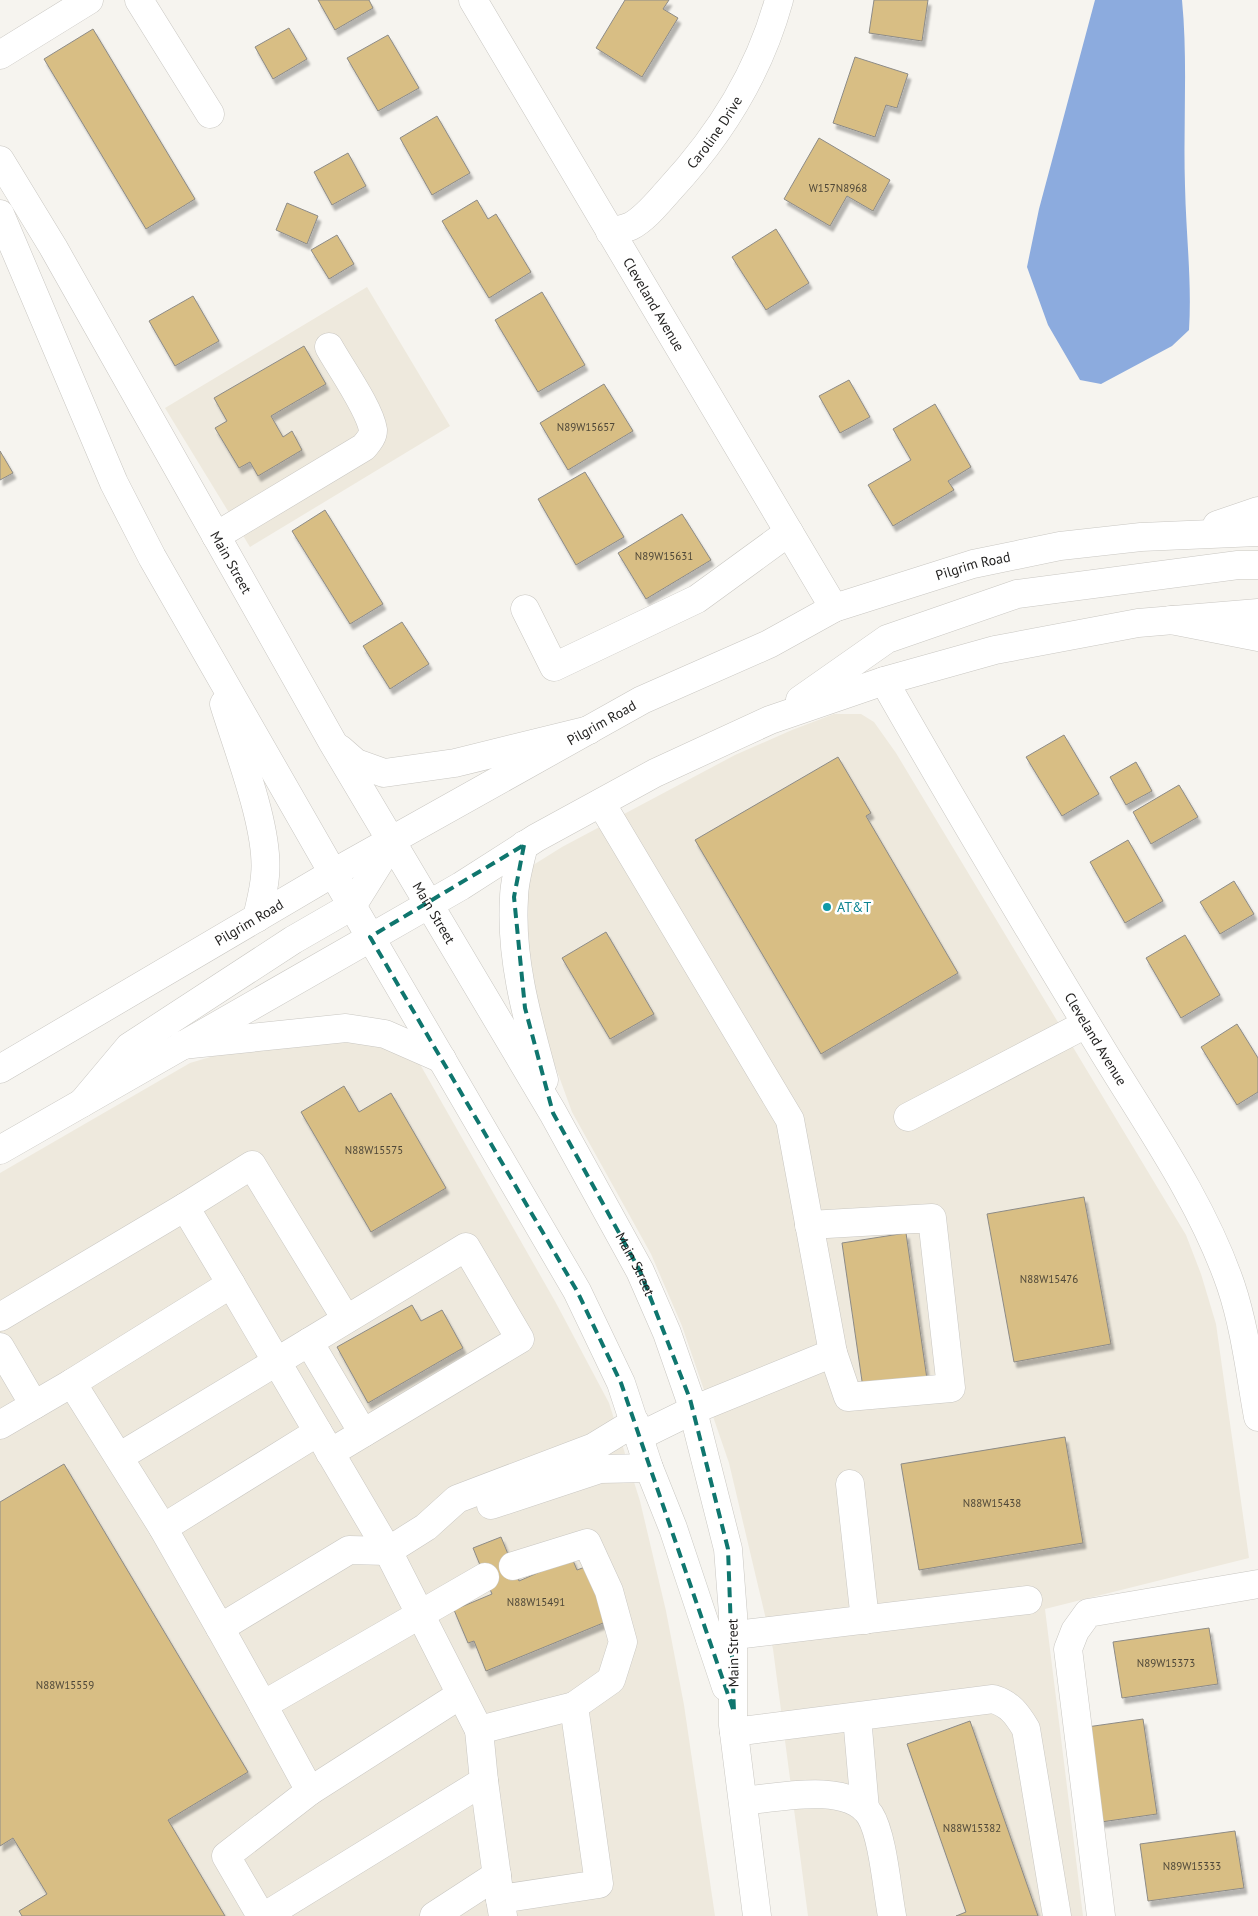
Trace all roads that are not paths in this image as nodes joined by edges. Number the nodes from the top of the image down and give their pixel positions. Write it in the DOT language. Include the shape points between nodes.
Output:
graph roads {
  1 [pos="89,0"];
  2 [pos="139,0"];
  3 [pos="473,0"];
  4 [pos="779,0"];
  5 [pos="0,55"];
  6 [pos="210,114"];
  7 [pos="0,160"];
  8 [pos="0,214"];
  9 [pos="610,232"];
  10 [pos="329,347"];
  11 [pos="1258,511"];
  12 [pos="789,532"];
  13 [pos="1258,532"];
  14 [pos="1193,534"];
  15 [pos="216,536"];
  16 [pos="1258,565"];
  17 [pos="834,608"];
  18 [pos="525,609"];
  19 [pos="1258,613"];
  20 [pos="1171,620"];
  21 [pos="1258,637"];
  22 [pos="211,659"];
  23 [pos="884,681"];
  24 [pos="770,720"];
  25 [pos="590,730"];
  26 [pos="333,743"];
  27 [pos="601,803"];
  28 [pos="392,842"];
  29 [pos="524,845"];
  30 [pos="333,873"];
  31 [pos="430,903"];
  32 [pos="352,906"];
  33 [pos="257,918"];
  34 [pos="370,937"];
  35 [pos="1086,1024"];
  36 [pos="182,1045"];
  37 [pos="442,1059"];
  38 [pos="0,1070"];
  39 [pos="82,1103"];
  40 [pos="553,1113"];
  41 [pos="908,1117"];
  42 [pos="0,1150"];
  43 [pos="185,1207"];
  44 [pos="810,1225"];
  45 [pos="231,1284"];
  46 [pos="0,1317"];
  47 [pos="346,1319"];
  48 [pos="309,1342"];
  49 [pos="0,1347"];
  50 [pos="833,1352"];
  51 [pos="276,1361"];
  52 [pos="72,1383"];
  53 [pos="34,1405"];
  54 [pos="693,1410"];
  55 [pos="1258,1417"];
  56 [pos="0,1425"];
  57 [pos="637,1429"];
  58 [pos="363,1433"];
  59 [pos="324,1442"];
  60 [pos="119,1457"];
  61 [pos="649,1468"];
  62 [pos="850,1484"];
  63 [pos="426,1526"];
  64 [pos="163,1528"];
  65 [pos="388,1551"];
  66 [pos="513,1566"];
  67 [pos="484,1577"];
  68 [pos="1258,1584"];
  69 [pos="1028,1600"];
  70 [pos="419,1614"];
  71 [pos="865,1620"];
  72 [pos="220,1628"];
  73 [pos="721,1637"];
  74 [pos="460,1695"];
  75 [pos="263,1705"];
  76 [pos="574,1706"];
  77 [pos="857,1717"];
  78 [pos="734,1722"];
  79 [pos="479,1730"];
  80 [pos="484,1782"];
  81 [pos="310,1791"];
  82 [pos="743,1801"];
  83 [pos="865,1810"];
  84 [pos="500,1897"];
  85 [pos="261,1916"];
  86 [pos="265,1916"];
  87 [pos="434,1916"];
  88 [pos="757,1916"];
  89 [pos="892,1916"];
  90 [pos="1057,1916"];
  91 [pos="1101,1916"];
  1 -- 5 [label="main road"];
  2 -- 6 [label="main road"];
  3 -- 9 [label="main road, Cleveland Avenue"];
  4 -- 9 [label="main road, Caroline Drive" via="746,87 700,157 632,226"];
  7 -- 15 [label="main road, Main Street" via="53,247"];
  8 -- 22 [label="main road, Main Street" via="114,483"];
  9 -- 12 [label="main road, Cleveland Avenue"];
  10 -- 15 [label="main road" via="368,415 373,431 371,438 364,447"];
  11 -- 14 [label="main road"];
  12 -- 17 [label="main road, Cleveland Avenue"];
  12 -- 18 [label="main road" via="697,599 554,667"];
  13 -- 14 [label="main road, Pilgrim Road"];
  14 -- 17 [label="main road, Pilgrim Road" via="1060,546 973,564"];
  15 -- 26 [label="main road, Main Street"];
  16 -- 24 [label="main road" via="1017,594 887,639"];
  17 -- 25 [label="main road, Pilgrim Road" via="769,644 642,700"];
  19 -- 20 [label="main road"];
  20 -- 21 [label="main road"];
  20 -- 23 [label="main road" via="1138,623 995,650"];
  22 -- 30 [label="main road, Main Street"];
  22 -- 33 [label="main road" via="259,820 264,848 266,875"];
  23 -- 24 [label="main road"];
  23 -- 35 [label="main road, Cleveland Avenue" via="990,866"];
  24 -- 27 [label="main road" via="663,769"];
  25 -- 26 [label="main road" via="456,763 384,773 356,763"];
  25 -- 28 [label="main road, Pilgrim Road"];
  26 -- 28 [label="main road, Main Street"];
  27 -- 29 [label="main road"];
  27 -- 44 [label="main road" via="790,1120"];
  28 -- 30 [label="main road, Pilgrim Road"];
  28 -- 31 [label="main road, Main Street"];
  28 -- 32 [label="main road"];
  29 -- 31 [label="main road"];
  29 -- 40 [label="main road" via="514,897 515,939 525,1008"];
  30 -- 32 [label="main road, Main Street"];
  30 -- 33 [label="main road, Pilgrim Road"];
  31 -- 34 [label="main road"];
  31 -- 40 [label="main road, Main Street"];
  32 -- 34 [label="main road, Main Street"];
  32 -- 39 [label="main road" via="293,940 129,1046"];
  33 -- 38 [label="main road, Pilgrim Road"];
  34 -- 36 [label="main road"];
  34 -- 37 [label="main road, Main Street"];
  35 -- 41 [label="main road"];
  35 -- 55 [label="main road, Cleveland Avenue" via="1189,1193 1219,1255 1240,1321"];
  36 -- 37 [label="main road" via="346,1028 385,1034"];
  36 -- 39 [label="main road"];
  37 -- 57 [label="main road, Main Street" via="577,1291 621,1383"];
  39 -- 42 [label="main road"];
  40 -- 54 [label="main road, Main Street" via="640,1271 667,1333"];
  43 -- 45 [label="main road"];
  43 -- 46 [label="main road"];
  43 -- 47 [label="main road" via="252,1165"];
  44 -- 50 [label="main road"];
  44 -- 50 [label="main road" via="932,1218 951,1388 848,1397"];
  45 -- 51 [label="main road"];
  45 -- 52 [label="main road"];
  47 -- 48 [label="main road"];
  47 -- 58 [label="main road" via="466,1247 520,1339"];
  48 -- 51 [label="main road"];
  48 -- 58 [label="main road"];
  49 -- 53 [label="main road"];
  50 -- 54 [label="main road"];
  51 -- 59 [label="main road"];
  51 -- 60 [label="main road"];
  52 -- 53 [label="main road"];
  52 -- 60 [label="main road"];
  53 -- 56 [label="main road"];
  54 -- 57 [label="main road"];
  54 -- 73 [label="main road, Main Street" via="728,1549"];
  57 -- 61 [label="main road, Main Street"];
  57 -- 63 [label="main road" via="457,1499"];
  58 -- 59 [label="main road"];
  59 -- 64 [label="main road"];
  59 -- 65 [label="main road"];
  60 -- 64 [label="main road"];
  61 -- 63 [label="main road" via="600,1469"];
  61 -- 73 [label="main road, Main Street"];
  62 -- 71 [label="main road"];
  63 -- 65 [label="main road"];
  64 -- 72 [label="main road"];
  65 -- 70 [label="main road"];
  65 -- 72 [label="main road" via="349,1550"];
  66 -- 76 [label="main road" via="587,1544 609,1591 623,1642 611,1680"];
  67 -- 70 [label="main road"];
  68 -- 91 [label="main road" via="1088,1613 1075,1631 1068,1649"];
  69 -- 71 [label="main road"];
  70 -- 74 [label="main road"];
  70 -- 75 [label="main road"];
  71 -- 73 [label="main road"];
  72 -- 75 [label="main road"];
  73 -- 78 [label="main road, Main Street"];
  74 -- 79 [label="main road"];
  74 -- 81 [label="main road"];
  75 -- 81 [label="main road"];
  76 -- 79 [label="main road"];
  76 -- 84 [label="main road" via="599,1884"];
  77 -- 78 [label="main road"];
  77 -- 83 [label="main road"];
  77 -- 90 [label="main road" via="993,1699 1016,1711 1026,1729"];
  78 -- 82 [label="main road, Main Street"];
  79 -- 80 [label="main road"];
  80 -- 84 [label="main road"];
  80 -- 86 [label="main road"];
  81 -- 85 [label="main road" via="226,1856"];
  82 -- 83 [label="main road" via="820,1793 838,1796"];
  82 -- 88 [label="main road, Main Street"];
  83 -- 89 [label="main road" via="871,1817 878,1839"];
  84 -- 87 [label="main road"];
}
